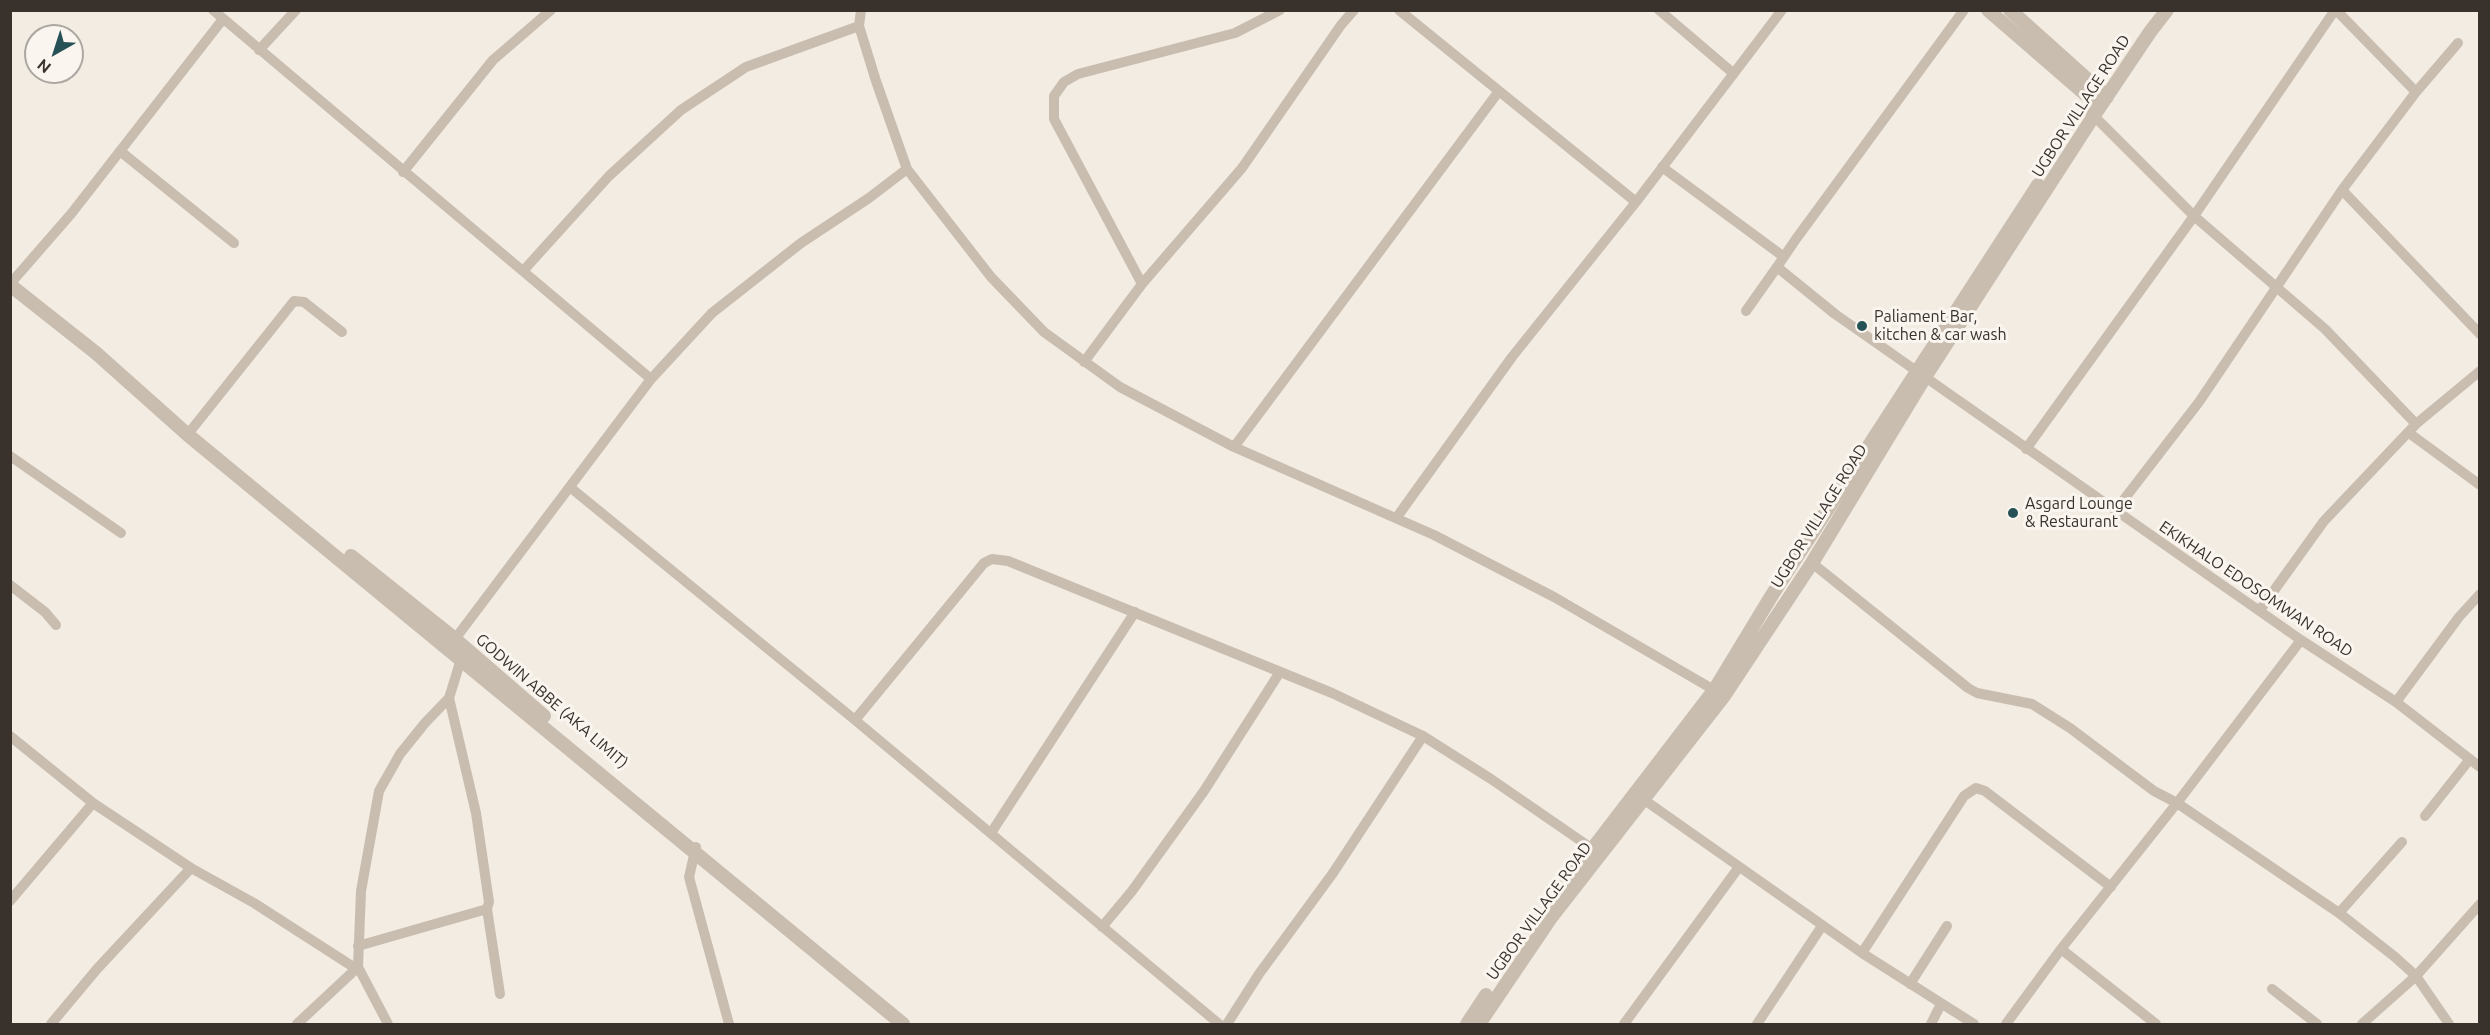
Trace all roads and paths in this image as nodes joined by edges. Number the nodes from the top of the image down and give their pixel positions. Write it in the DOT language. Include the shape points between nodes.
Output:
graph roads {
  1 [pos="213,10"];
  2 [pos="296,10"];
  3 [pos="551,10"];
  4 [pos="861,10"];
  5 [pos="1280,10"];
  6 [pos="1354,10"];
  7 [pos="1400,10"];
  8 [pos="1659,10"];
  9 [pos="1782,10"];
  10 [pos="1964,10"];
  11 [pos="1988,10"];
  12 [pos="2168,10"];
  13 [pos="2336,10"];
  14 [pos="2016,12"];
  15 [pos="223,19"];
  16 [pos="859,26"];
  17 [pos="2008,28"];
  18 [pos="2458,43"];
  19 [pos="259,50"];
  20 [pos="1733,73"];
  21 [pos="1499,91"];
  22 [pos="2416,92"];
  23 [pos="2097,103"];
  24 [pos="120,151"];
  25 [pos="1662,167"];
  26 [pos="907,169"];
  27 [pos="403,172"];
  28 [pos="2342,190"];
  29 [pos="1636,202"];
  30 [pos="2194,216"];
  31 [pos="234,243"];
  32 [pos="1784,257"];
  33 [pos="1778,267"];
  34 [pos="523,271"];
  35 [pos="1142,284"];
  36 [pos="10,285"];
  37 [pos="2276,288"];
  38 [pos="1746,310"];
  39 [pos="342,332"];
  40 [pos="2480,334"];
  41 [pos="1084,362"];
  42 [pos="2480,371"];
  43 [pos="1921,374"];
  44 [pos="651,379"];
  45 [pos="162,410"];
  46 [pos="2416,424"];
  47 [pos="192,429"];
  48 [pos="2409,433"];
  49 [pos="1234,447"];
  50 [pos="2026,449"];
  51 [pos="10,456"];
  52 [pos="2480,485"];
  53 [pos="571,488"];
  54 [pos="2115,511"];
  55 [pos="1397,517"];
  56 [pos="121,532"];
  57 [pos="1812,563"];
  58 [pos="10,585"];
  59 [pos="2480,594"];
  60 [pos="2260,610"];
  61 [pos="1135,612"];
  62 [pos="56,625"];
  63 [pos="2301,640"];
  64 [pos="461,648"];
  65 [pos="1280,672"];
  66 [pos="1719,692"];
  67 [pos="449,698"];
  68 [pos="2396,702"];
  69 [pos="855,720"];
  70 [pos="10,736"];
  71 [pos="1423,736"];
  72 [pos="2470,759"];
  73 [pos="2480,767"];
  74 [pos="1643,799"];
  75 [pos="2177,803"];
  76 [pos="93,804"];
  77 [pos="2425,816"];
  78 [pos="992,833"];
  79 [pos="2402,842"];
  80 [pos="695,850"];
  81 [pos="1596,851"];
  82 [pos="1739,867"];
  83 [pos="191,868"];
  84 [pos="2111,887"];
  85 [pos="10,901"];
  86 [pos="2480,904"];
  87 [pos="487,909"];
  88 [pos="2339,913"];
  89 [pos="1822,926"];
  90 [pos="1947,926"];
  91 [pos="1102,927"];
  92 [pos="358,946"];
  93 [pos="2061,949"];
  94 [pos="1862,953"];
  95 [pos="356,968"];
  96 [pos="2416,976"];
  97 [pos="1910,984"];
  98 [pos="2272,989"];
  99 [pos="500,994"];
  100 [pos="1941,1004"];
  101 [pos="51,1024"];
  102 [pos="297,1024"];
  103 [pos="388,1024"];
  104 [pos="729,1024"];
  105 [pos="903,1024"];
  106 [pos="915,1024"];
  107 [pos="1219,1024"];
  108 [pos="1227,1024"];
  109 [pos="1467,1024"];
  110 [pos="1479,1024"];
  111 [pos="1624,1024"];
  112 [pos="1757,1024"];
  113 [pos="1930,1024"];
  114 [pos="1974,1024"];
  115 [pos="2006,1024"];
  116 [pos="2156,1024"];
  117 [pos="2317,1024"];
  118 [pos="2362,1024"];
  119 [pos="2449,1024"];
  1 -- 15 [label="street"];
  2 -- 19 [label="street"];
  3 -- 27 [label="street" via="493,60"];
  4 -- 16 [label="street"];
  5 -- 35 [label="street" via="1235,33 1078,74 1064,82 1054,96 1054,119"];
  6 -- 35 [label="street" via="1242,168"];
  7 -- 21 [label="street"];
  8 -- 20 [label="street"];
  9 -- 20 [label="street"];
  10 -- 32 [label="street"];
  11 -- 17 [label="street"];
  12 -- 23 [label="street, UGBOR VILLAGE ROAD"];
  13 -- 22 [label="street"];
  13 -- 30 [label="street"];
  14 -- 17 [label="street"];
  14 -- 23 [label="street"];
  15 -- 19 [label="street"];
  15 -- 24 [label="street"];
  16 -- 26 [label="street"];
  16 -- 34 [label="street" via="746,67 681,110 609,176"];
  17 -- 23 [label="street"];
  18 -- 22 [label="street"];
  19 -- 27 [label="street"];
  20 -- 25 [label="street"];
  21 -- 29 [label="street"];
  21 -- 49 [label="street"];
  22 -- 28 [label="street"];
  23 -- 30 [label="street"];
  23 -- 43 [label="street, UGBOR VILLAGE ROAD"];
  24 -- 31 [label="street"];
  24 -- 36 [label="street"];
  25 -- 29 [label="street"];
  25 -- 32 [label="street"];
  26 -- 41 [label="street" via="991,277 1044,332"];
  26 -- 44 [label="street" via="801,243 712,313"];
  27 -- 34 [label="street"];
  28 -- 37 [label="street"];
  28 -- 40 [label="street"];
  29 -- 55 [label="street" via="1512,357"];
  30 -- 37 [label="street"];
  30 -- 50 [label="street"];
  32 -- 33 [label="street"];
  33 -- 38 [label="street"];
  33 -- 43 [label="street, EKIKHALO EDOSOMWAN ROAD" via="1835,314"];
  34 -- 44 [label="street"];
  35 -- 41 [label="street"];
  36 -- 45 [label="street, GODWIN ABBE (AKA LIMIT)"];
  37 -- 46 [label="street" via="2325,329"];
  37 -- 54 [label="street" via="2199,402"];
  39 -- 47 [label="street" via="304,302 294,301"];
  41 -- 49 [label="street" via="1120,387"];
  42 -- 46 [label="street"];
  43 -- 50 [label="street, EKIKHALO EDOSOMWAN ROAD"];
  43 -- 57 [label="street, UGBOR VILLAGE ROAD"];
  43 -- 66 [label="street, UGBOR VILLAGE ROAD" via="1772,595"];
  44 -- 53 [label="street"];
  45 -- 47 [label="street, GODWIN ABBE (AKA LIMIT)"];
  45 -- 64 [label="street, GODWIN ABBE (AKA LIMIT)" via="197,442"];
  46 -- 48 [label="street"];
  47 -- 64 [label="street, GODWIN ABBE (AKA LIMIT)"];
  48 -- 52 [label="street"];
  48 -- 60 [label="street" via="2324,521"];
  49 -- 55 [label="street"];
  50 -- 54 [label="street, EKIKHALO EDOSOMWAN ROAD"];
  51 -- 56 [label="street"];
  53 -- 64 [label="street"];
  53 -- 69 [label="street"];
  54 -- 60 [label="street, EKIKHALO EDOSOMWAN ROAD"];
  55 -- 66 [label="street" via="1554,597"];
  57 -- 66 [label="street, UGBOR VILLAGE ROAD"];
  57 -- 75 [label="street" via="1968,688 2032,704 2154,791"];
  58 -- 62 [label="street"];
  59 -- 68 [label="street"];
  60 -- 63 [label="street, EKIKHALO EDOSOMWAN ROAD"];
  61 -- 65 [label="street"];
  61 -- 69 [label="street" via="1008,561 993,559 984,563"];
  61 -- 78 [label="street"];
  63 -- 68 [label="street, EKIKHALO EDOSOMWAN ROAD"];
  63 -- 75 [label="street"];
  64 -- 67 [label="street"];
  64 -- 80 [label="street, GODWIN ABBE (AKA LIMIT)"];
  65 -- 71 [label="street"];
  65 -- 91 [label="street" via="1204,791"];
  66 -- 74 [label="street, UGBOR VILLAGE ROAD"];
  66 -- 81 [label="street, UGBOR VILLAGE ROAD"];
  67 -- 87 [label="street" via="476,813"];
  67 -- 92 [label="street" via="400,754 379,791 361,891"];
  68 -- 72 [label="street, EKIKHALO EDOSOMWAN ROAD"];
  69 -- 78 [label="street"];
  70 -- 76 [label="street"];
  71 -- 81 [label="street"];
  71 -- 108 [label="street"];
  72 -- 73 [label="street, EKIKHALO EDOSOMWAN ROAD"];
  72 -- 77 [label="street"];
  74 -- 81 [label="street, UGBOR VILLAGE ROAD"];
  74 -- 82 [label="street"];
  75 -- 84 [label="street"];
  75 -- 88 [label="street"];
  76 -- 83 [label="street"];
  76 -- 85 [label="street"];
  78 -- 91 [label="street"];
  79 -- 88 [label="street"];
  80 -- 104 [label="street" via="689,877"];
  80 -- 105 [label="street, GODWIN ABBE (AKA LIMIT)"];
  80 -- 106 [label="street, GODWIN ABBE (AKA LIMIT)"];
  81 -- 109 [label="street, UGBOR VILLAGE ROAD" via="1513,956"];
  81 -- 110 [label="street, UGBOR VILLAGE ROAD"];
  82 -- 89 [label="street"];
  82 -- 111 [label="street"];
  83 -- 95 [label="street"];
  83 -- 101 [label="street"];
  84 -- 93 [label="street"];
  84 -- 94 [label="street" via="1976,788 1964,796"];
  86 -- 96 [label="street"];
  87 -- 92 [label="street"];
  87 -- 99 [label="street"];
  88 -- 96 [label="street"];
  89 -- 94 [label="street"];
  89 -- 112 [label="street"];
  90 -- 97 [label="street"];
  91 -- 107 [label="street"];
  92 -- 95 [label="street"];
  93 -- 115 [label="street"];
  93 -- 116 [label="street"];
  94 -- 97 [label="street"];
  95 -- 102 [label="street"];
  95 -- 103 [label="street"];
  96 -- 118 [label="street"];
  96 -- 119 [label="street"];
  97 -- 100 [label="street"];
  98 -- 117 [label="street"];
  100 -- 113 [label="street"];
  100 -- 114 [label="street"];
}
